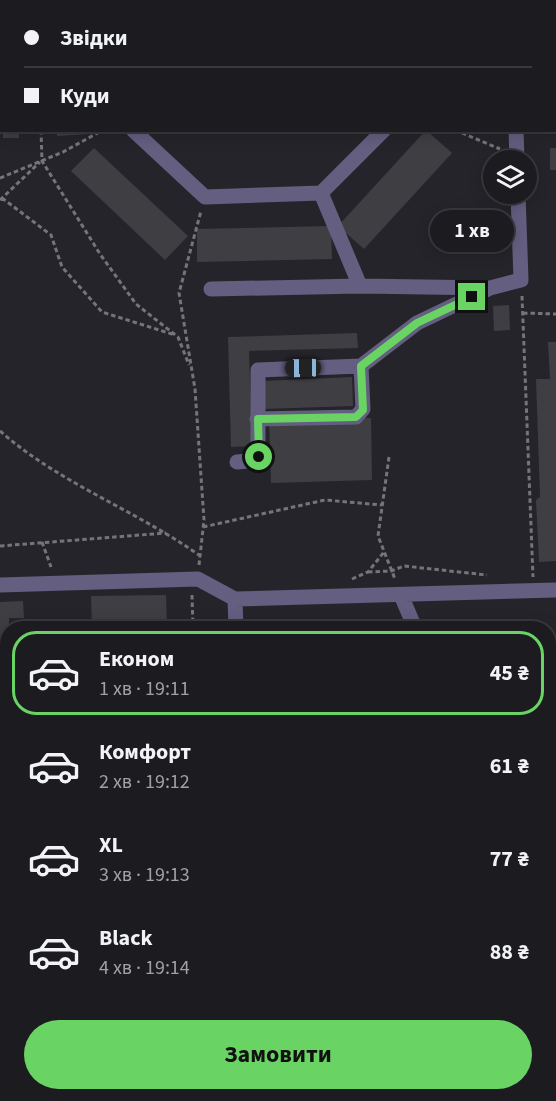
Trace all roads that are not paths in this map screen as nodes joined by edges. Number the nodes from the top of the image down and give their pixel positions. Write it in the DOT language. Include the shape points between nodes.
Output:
graph roads {
  1 [pos="135,132"];
  2 [pos="382,132"];
  3 [pos="516,132"];
  4 [pos="517,150"];
  5 [pos="321,194"];
  6 [pos="518,204"];
  7 [pos="360,286"];
  8 [pos="490,288"];
  9 [pos="211,289"];
  10 [pos="361,366"];
  11 [pos="258,419"];
  12 [pos="237,462"];
  13 [pos="0,585"];
  14 [pos="556,590"];
  15 [pos="401,595"];
  16 [pos="235,599"];
  17 [pos="236,621"];
  18 [pos="412,621"];
  1 -- 5 [label="lane" via="205,197"];
  2 -- 5 [label="lane"];
  3 -- 4 [label="lane"];
  5 -- 7 [label="lane"];
  6 -- 8 [label="lane" via="521,280"];
  7 -- 8 [label="lane"];
  7 -- 9 [label="lane"];
  8 -- 10 [label="lane" via="417,323"];
  10 -- 11 [label="lane" via="363,410 356,417"];
  10 -- 11 [label="lane" via="258,370"];
  11 -- 12 [label="lane" via="258,460"];
  13 -- 16 [label="lane" via="198,579"];
  14 -- 15 [label="lane"];
  15 -- 16 [label="lane"];
  15 -- 18 [label="lane"];
  16 -- 17 [label="lane"];
}
